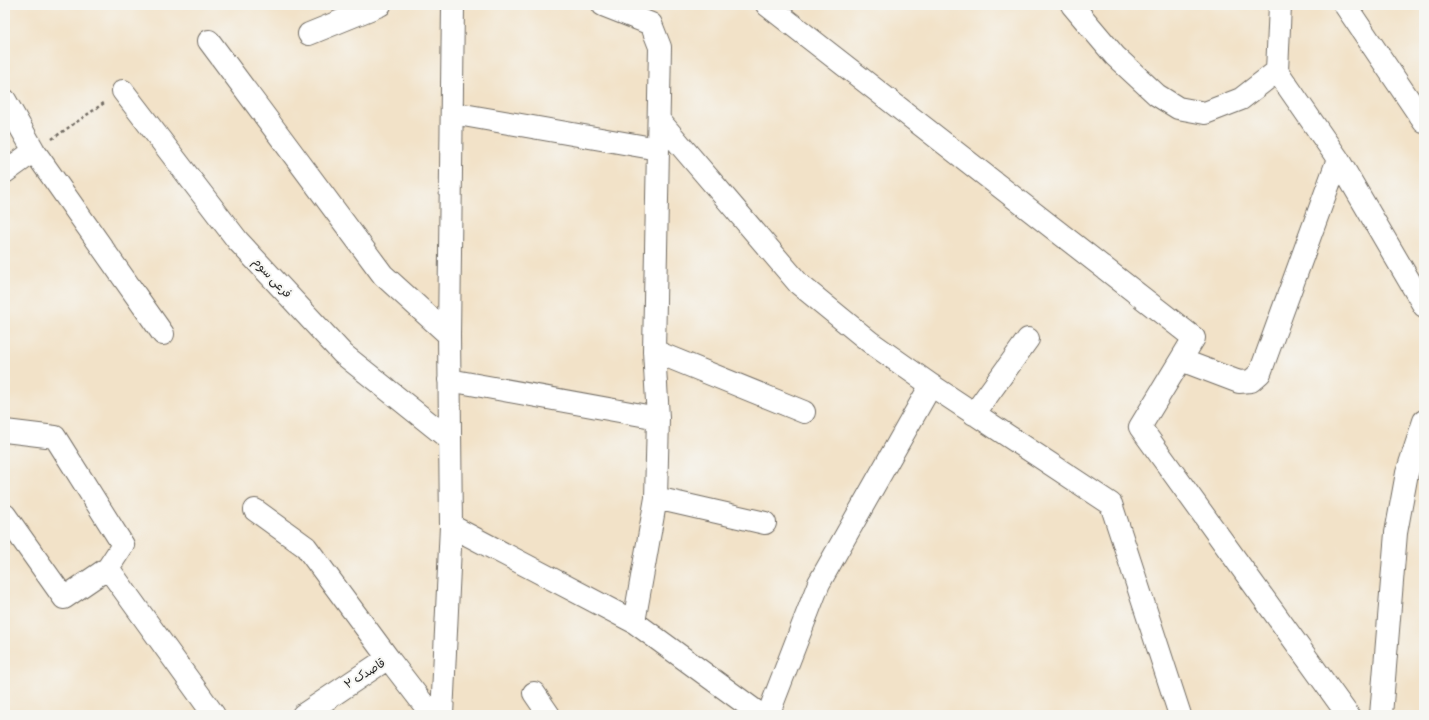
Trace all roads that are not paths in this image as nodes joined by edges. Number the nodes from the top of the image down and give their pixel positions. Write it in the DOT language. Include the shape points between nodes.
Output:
graph roads {
  1 [pos="380,5"];
  2 [pos="453,5"];
  3 [pos="603,5"];
  4 [pos="767,5"];
  5 [pos="1072,5"];
  6 [pos="1280,5"];
  7 [pos="1344,5"];
  8 [pos="309,34"];
  9 [pos="209,41"];
  10 [pos="1276,71"];
  11 [pos="123,90"];
  12 [pos="5,100"];
  13 [pos="452,113"];
  14 [pos="659,120"];
  15 [pos="1424,122"];
  16 [pos="658,149"];
  17 [pos="34,151"];
  18 [pos="1338,159"];
  19 [pos="5,172"];
  20 [pos="1424,306"];
  21 [pos="163,334"];
  22 [pos="449,335"];
  23 [pos="1028,339"];
  24 [pos="654,351"];
  25 [pos="1181,360"];
  26 [pos="449,380"];
  27 [pos="931,385"];
  28 [pos="804,412"];
  29 [pos="974,414"];
  30 [pos="658,418"];
  31 [pos="1424,421"];
  32 [pos="5,431"];
  33 [pos="450,439"];
  34 [pos="656,498"];
  35 [pos="255,510"];
  36 [pos="5,515"];
  37 [pos="765,523"];
  38 [pos="451,526"];
  39 [pos="108,568"];
  40 [pos="634,622"];
  41 [pos="388,658"];
  42 [pos="534,693"];
  43 [pos="214,715"];
  44 [pos="303,715"];
  45 [pos="432,715"];
  46 [pos="442,715"];
  47 [pos="549,715"];
  48 [pos="761,715"];
  49 [pos="768,715"];
  50 [pos="1180,715"];
  51 [pos="1348,715"];
  52 [pos="1381,715"];
  1 -- 8 [label="street"];
  2 -- 13 [label="street"];
  3 -- 14 [label="street" via="651,24 660,47"];
  4 -- 25 [label="street" via="1194,338"];
  5 -- 10 [label="street" via="1120,61 1157,95 1178,108 1205,113 1241,99"];
  6 -- 10 [label="street"];
  7 -- 15 [label="street"];
  9 -- 22 [label="street" via="383,276"];
  10 -- 18 [label="street"];
  11 -- 33 [label="street, فرعی سوم" via="238,240 343,354"];
  12 -- 17 [label="street"];
  13 -- 16 [label="street"];
  13 -- 22 [label="street"];
  14 -- 16 [label="street"];
  14 -- 27 [label="street" via="799,284 870,342"];
  16 -- 24 [label="street"];
  17 -- 19 [label="street"];
  17 -- 21 [label="street"];
  18 -- 20 [label="street"];
  18 -- 25 [label="street" via="1260,373 1251,381 1239,382"];
  22 -- 26 [label="street"];
  23 -- 29 [label="street"];
  24 -- 28 [label="street"];
  24 -- 30 [label="street"];
  25 -- 51 [label="street" via="1140,427"];
  26 -- 30 [label="street"];
  26 -- 33 [label="street"];
  27 -- 29 [label="street"];
  27 -- 49 [label="street" via="819,583"];
  29 -- 50 [label="street" via="1112,504"];
  30 -- 34 [label="street"];
  31 -- 52 [label="street" via="1407,473 1396,533"];
  32 -- 39 [label="street" via="55,437 123,545"];
  33 -- 38 [label="street"];
  34 -- 37 [label="street"];
  34 -- 40 [label="street"];
  35 -- 41 [label="street" via="306,547"];
  36 -- 39 [label="street" via="64,598"];
  38 -- 40 [label="street"];
  38 -- 46 [label="street"];
  39 -- 43 [label="street"];
  40 -- 48 [label="street"];
  41 -- 44 [label="street, قاصدک ۲"];
  41 -- 45 [label="street, قاصدک ۲"];
  42 -- 47 [label="street"];
}
